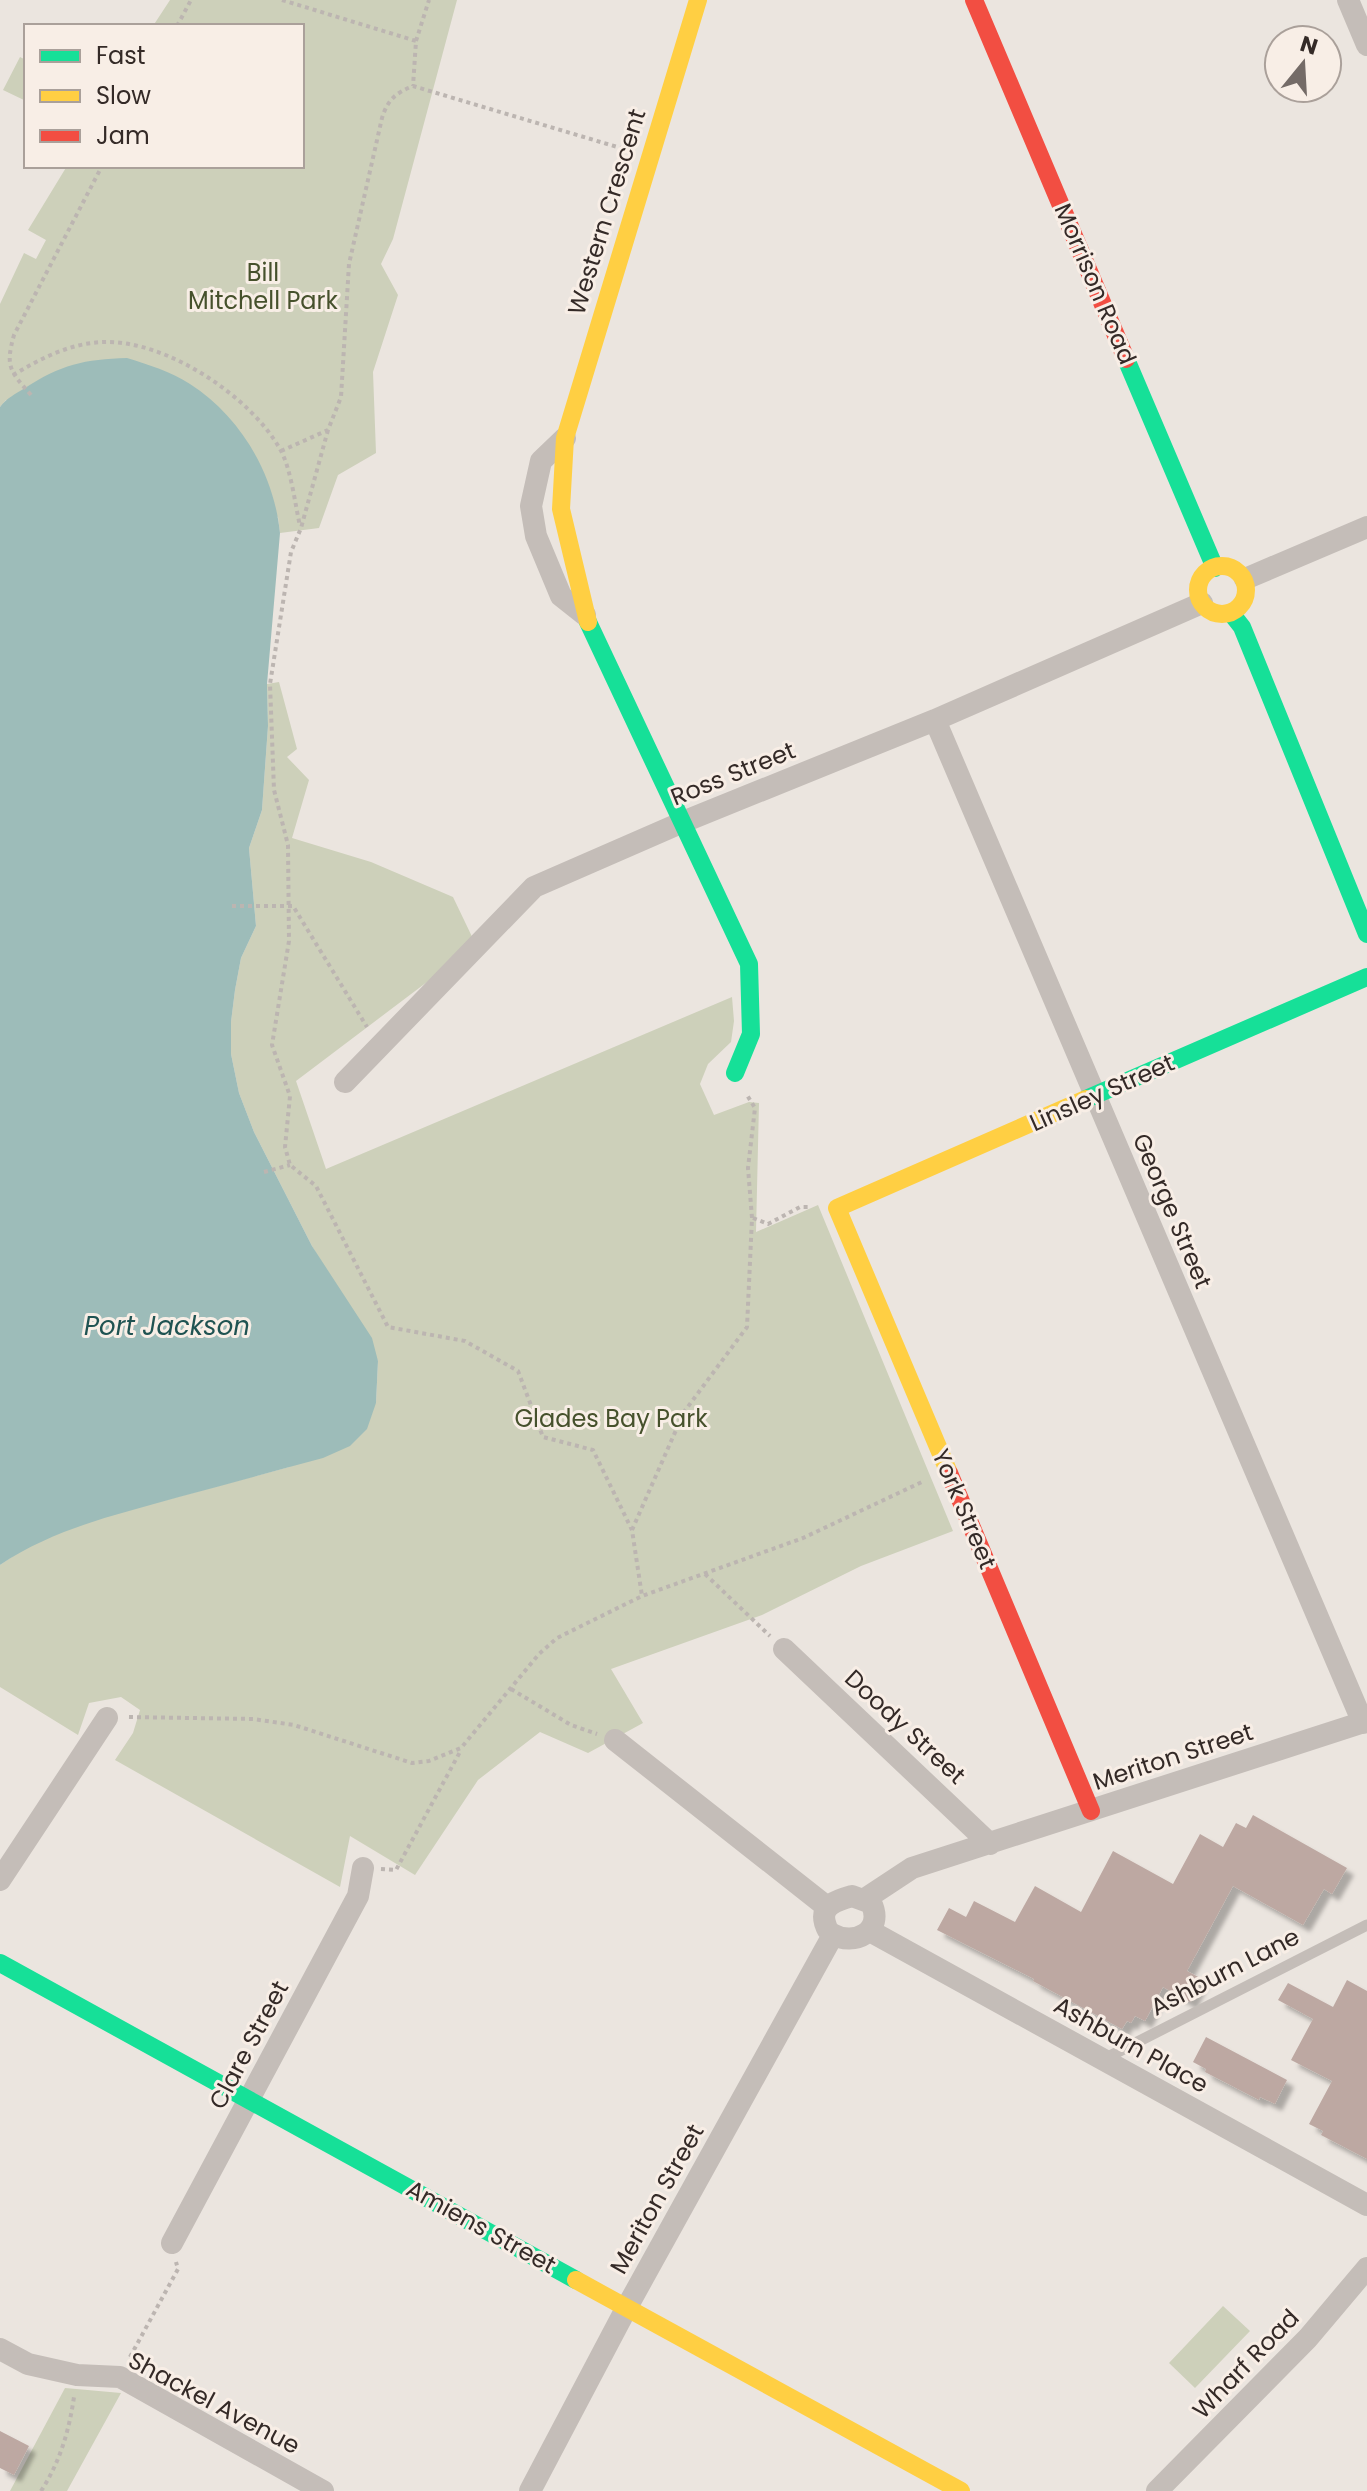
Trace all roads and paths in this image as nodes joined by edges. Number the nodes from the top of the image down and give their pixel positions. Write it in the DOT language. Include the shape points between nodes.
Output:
graph roads {
  1 [pos="191,0"];
  2 [pos="282,0"];
  3 [pos="429,0"];
  4 [pos="698,0"];
  5 [pos="974,0"];
  6 [pos="1348,0"];
  7 [pos="178,24"];
  8 [pos="416,41"];
  9 [pos="1367,45"];
  10 [pos="413,86"];
  11 [pos="633,152"];
  12 [pos="101,168"];
  13 [pos="13,375"];
  14 [pos="31,395"];
  15 [pos="328,430"];
  16 [pos="565,438"];
  17 [pos="281,451"];
  18 [pos="1367,527"];
  19 [pos="301,528"];
  20 [pos="1215,568"];
  21 [pos="1245,579"];
  22 [pos="1202,603"];
  23 [pos="1231,613"];
  24 [pos="585,615"];
  25 [pos="935,720"];
  26 [pos="683,822"];
  27 [pos="232,906"];
  28 [pos="287,907"];
  29 [pos="1367,934"];
  30 [pos="1367,977"];
  31 [pos="379,1046"];
  32 [pos="735,1073"];
  33 [pos="345,1082"];
  34 [pos="1095,1096"];
  35 [pos="290,1165"];
  36 [pos="264,1172"];
  37 [pos="837,1208"];
  38 [pos="752,1218"];
  39 [pos="948,1472"];
  40 [pos="632,1530"];
  41 [pos="705,1574"];
  42 [pos="642,1596"];
  43 [pos="784,1649"];
  44 [pos="511,1689"];
  45 [pos="107,1718"];
  46 [pos="1365,1722"];
  47 [pos="615,1740"];
  48 [pos="461,1748"];
  49 [pos="1091,1811"];
  50 [pos="990,1844"];
  51 [pos="363,1868"];
  52 [pos="0,1880"];
  53 [pos="865,1899"];
  54 [pos="827,1907"];
  55 [pos="1367,1925"];
  56 [pos="870,1931"];
  57 [pos="833,1935"];
  58 [pos="0,1963"];
  59 [pos="1103,2060"];
  60 [pos="249,2099"];
  61 [pos="1367,2205"];
  62 [pos="172,2243"];
  63 [pos="1367,2268"];
  64 [pos="178,2269"];
  65 [pos="627,2307"];
  66 [pos="0,2349"];
  67 [pos="77,2375"];
  68 [pos="120,2377"];
  69 [pos="41,2491"];
  70 [pos="323,2491"];
  71 [pos="530,2491"];
  72 [pos="961,2491"];
  73 [pos="1157,2491"];
  1 -- 7 [label="path"];
  2 -- 8 [label="path"];
  3 -- 8 [label="path"];
  4 -- 16 [label="street, Western Crescent"];
  5 -- 20 [label="street, Morrison Road"];
  6 -- 9 [label="street"];
  8 -- 10 [label="path"];
  10 -- 11 [label="path"];
  10 -- 15 [label="path" via="387,102 382,118 349,264 341,397"];
  12 -- 13 [label="path" via="14,335 8,358"];
  13 -- 14 [label="path"];
  13 -- 17 [label="path" via="72,347 129,343 175,360 225,391 255,416"];
  15 -- 17 [label="path"];
  15 -- 19 [label="path"];
  16 -- 24 [label="street, Western Crescent" via="561,509"];
  16 -- 24 [label="street, Western Crescent" via="541,461 531,506 536,536 561,596"];
  17 -- 19 [label="path"];
  18 -- 21 [label="street"];
  19 -- 28 [label="path" via="291,552 270,684 274,790 288,845"];
  20 -- 21 [label="street" via="1234,570"];
  20 -- 22 [label="street" via="1198,587"];
  21 -- 23 [label="street" via="1246,596"];
  22 -- 23 [label="street" via="1214,613"];
  22 -- 25 [label="street, Ross Street"];
  23 -- 29 [label="street" via="1242,627"];
  24 -- 26 [label="street, Western Crescent"];
  25 -- 26 [label="street, Ross Street"];
  25 -- 34 [label="street, George Street"];
  26 -- 31 [label="street, Ross Street" via="534,887"];
  26 -- 32 [label="street, Western Crescent" via="749,964 751,1034"];
  27 -- 28 [label="path"];
  28 -- 31 [label="path" via="293,906"];
  28 -- 35 [label="path" via="289,941 272,1045 290,1096 285,1147"];
  30 -- 34 [label="street, Linsley Street"];
  31 -- 33 [label="street, Ross Street"];
  32 -- 38 [label="path" via="755,1108 748,1168"];
  34 -- 37 [label="street, Linsley Street"];
  34 -- 46 [label="street, George Street"];
  35 -- 36 [label="path"];
  35 -- 40 [label="path" via="316,1186 388,1327 465,1341 518,1371 543,1437 593,1450"];
  37 -- 38 [label="path" via="800,1207 768,1224"];
  37 -- 39 [label="street, York Street"];
  38 -- 40 [label="path" via="747,1327 684,1412"];
  39 -- 41 [label="path" via="803,1538"];
  39 -- 49 [label="street, York Street"];
  40 -- 42 [label="path"];
  41 -- 42 [label="path"];
  41 -- 43 [label="path"];
  42 -- 44 [label="path" via="557,1638"];
  43 -- 50 [label="street, Doody Street"];
  44 -- 47 [label="path" via="571,1725"];
  44 -- 48 [label="path"];
  45 -- 48 [label="path" via="253,1719 294,1725 412,1763"];
  45 -- 52 [label="street"];
  46 -- 49 [label="street, Meriton Street"];
  47 -- 54 [label="street"];
  48 -- 51 [label="path" via="396,1870"];
  49 -- 50 [label="street, Meriton Street"];
  50 -- 53 [label="street, Meriton Street" via="912,1868"];
  51 -- 60 [label="street, Clare Street" via="358,1896"];
  53 -- 54 [label="street" via="852,1896"];
  53 -- 56 [label="street" via="875,1911"];
  54 -- 57 [label="street" via="824,1918"];
  55 -- 59 [label="lane, Ashburn Lane"];
  56 -- 57 [label="street" via="855,1937"];
  56 -- 59 [label="street, Ashburn Place"];
  57 -- 65 [label="street, Meriton Street"];
  58 -- 60 [label="street, Amiens Street"];
  59 -- 61 [label="street, Ashburn Place"];
  60 -- 62 [label="street, Clare Street"];
  60 -- 65 [label="street, Amiens Street"];
  63 -- 73 [label="street, Wharf Road" via="1308,2338"];
  64 -- 68 [label="path"];
  65 -- 71 [label="street, Meriton Street"];
  65 -- 72 [label="street, Amiens Street"];
  66 -- 67 [label="street, Shackel Avenue" via="28,2364"];
  67 -- 68 [label="street, Shackel Avenue"];
  67 -- 69 [label="path" via="69,2427"];
  68 -- 70 [label="street, Shackel Avenue"];
}
